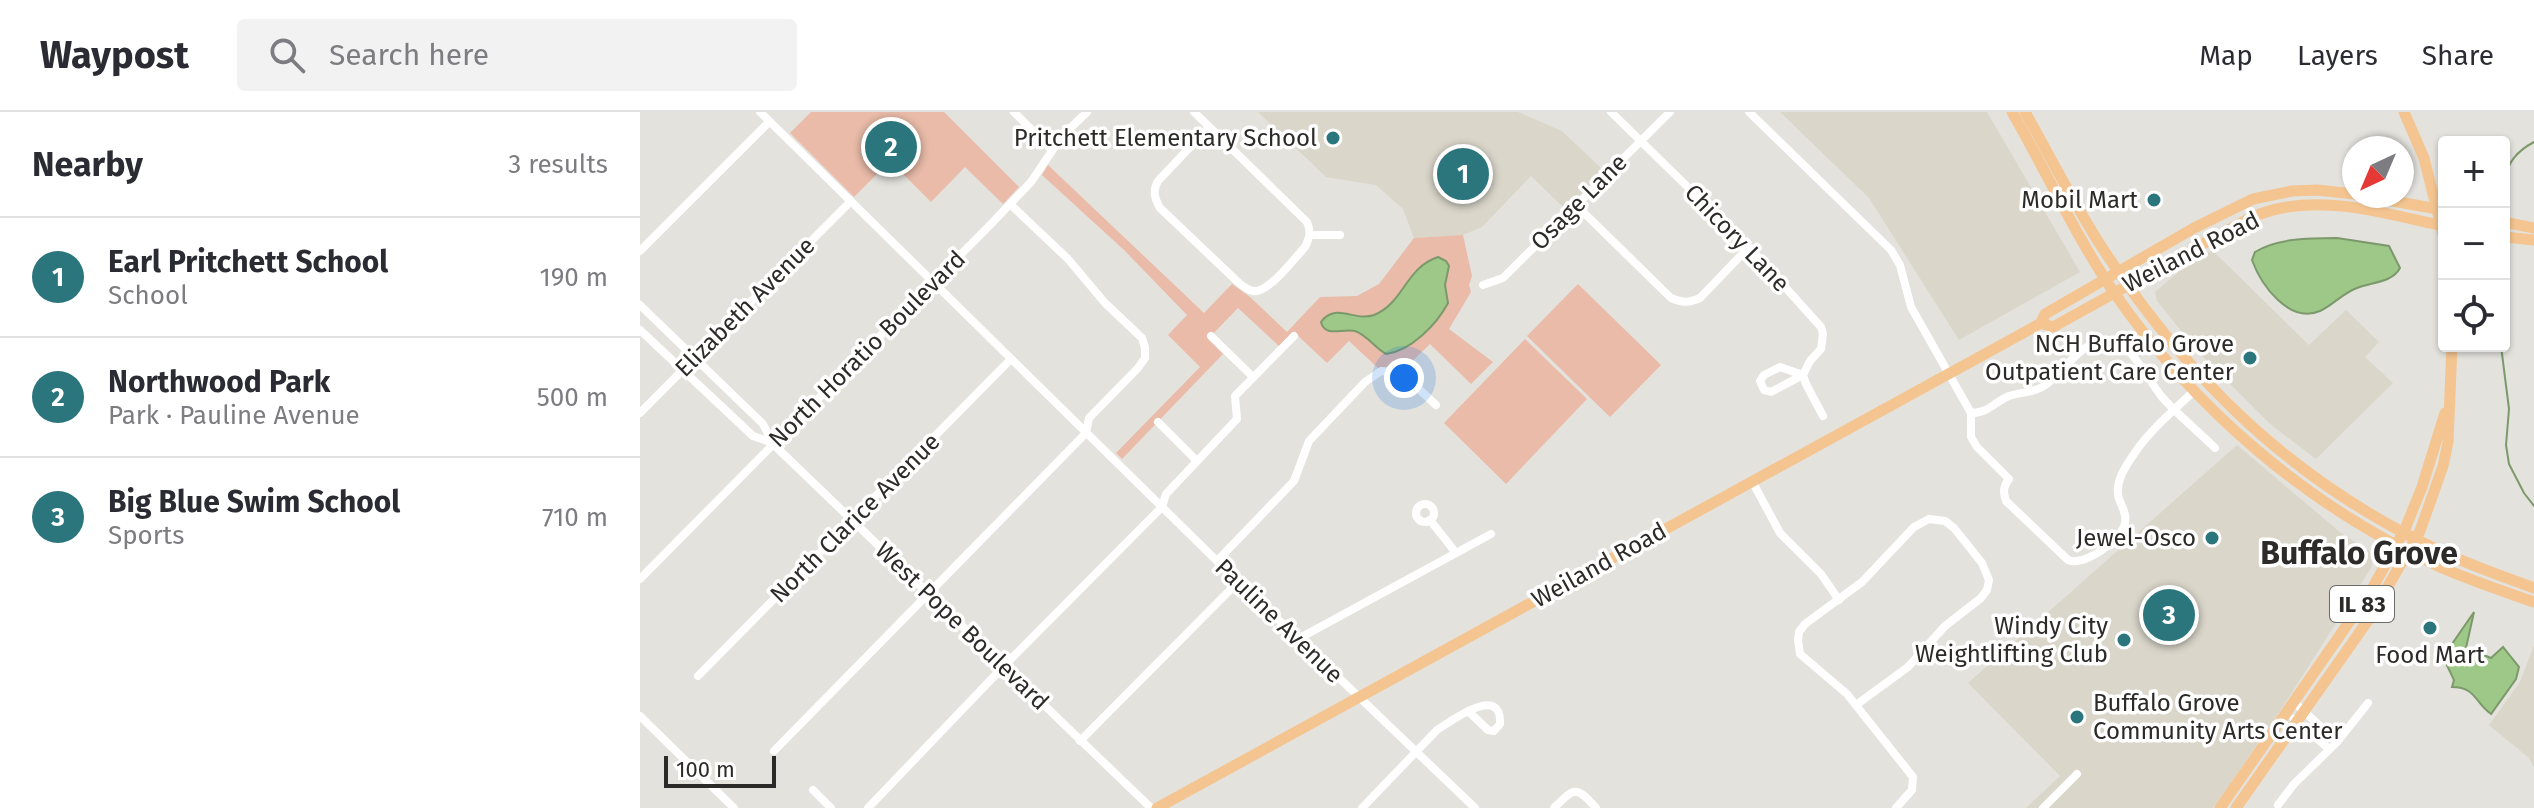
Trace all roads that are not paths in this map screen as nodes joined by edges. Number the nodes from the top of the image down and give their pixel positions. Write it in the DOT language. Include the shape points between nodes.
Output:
graph roads {
  1 [pos="760,112"];
  2 [pos="1014,112"];
  3 [pos="1087,112"];
  4 [pos="1194,112"];
  5 [pos="1611,112"];
  6 [pos="1670,112"];
  7 [pos="1749,112"];
  8 [pos="2012,112"];
  9 [pos="2025,112"];
  10 [pos="2404,112"];
  11 [pos="769,122"];
  12 [pos="1209,127"];
  13 [pos="1641,141"];
  14 [pos="1052,150"];
  15 [pos="2342,193"];
  16 [pos="851,201"];
  17 [pos="1010,204"];
  18 [pos="2414,205"];
  19 [pos="1577,206"];
  20 [pos="2440,208"];
  21 [pos="2438,209"];
  22 [pos="2510,223"];
  23 [pos="2438,224"];
  24 [pos="2534,228"];
  25 [pos="1310,235"];
  26 [pos="1340,235"];
  27 [pos="2510,237"];
  28 [pos="2534,240"];
  29 [pos="1749,247"];
  30 [pos="640,251"];
  31 [pos="2118,271"];
  32 [pos="2105,278"];
  33 [pos="932,282"];
  34 [pos="1483,285"];
  35 [pos="2127,285"];
  36 [pos="2114,292"];
  37 [pos="640,305"];
  38 [pos="2041,323"];
  39 [pos="640,330"];
  40 [pos="1211,336"];
  41 [pos="1294,336"];
  42 [pos="2452,352"];
  43 [pos="695,358"];
  44 [pos="1010,360"];
  45 [pos="683,371"];
  46 [pos="1948,374"];
  47 [pos="1803,375"];
  48 [pos="1253,377"];
  49 [pos="2194,391"];
  50 [pos="2450,397"];
  51 [pos="1436,405"];
  52 [pos="2175,409"];
  53 [pos="640,413"];
  54 [pos="1971,413"];
  55 [pos="1823,416"];
  56 [pos="1158,422"];
  57 [pos="1086,433"];
  58 [pos="773,444"];
  59 [pos="2215,448"];
  60 [pos="1197,461"];
  61 [pos="1752,481"];
  62 [pos="1162,507"];
  63 [pos="1430,520"];
  64 [pos="853,521"];
  65 [pos="2403,533"];
  66 [pos="1491,534"];
  67 [pos="2415,539"];
  68 [pos="2396,545"];
  69 [pos="2408,551"];
  70 [pos="1456,553"];
  71 [pos="1217,561"];
  72 [pos="640,579"];
  73 [pos="1238,582"];
  74 [pos="2534,588"];
  75 [pos="928,594"];
  76 [pos="1839,600"];
  77 [pos="2534,602"];
  78 [pos="1298,639"];
  79 [pos="1003,667"];
  80 [pos="698,676"];
  81 [pos="1359,698"];
  82 [pos="2368,703"];
  83 [pos="1856,705"];
  84 [pos="2291,707"];
  85 [pos="1468,711"];
  86 [pos="2305,711"];
  87 [pos="640,716"];
  88 [pos="2297,722"];
  89 [pos="1080,741"];
  90 [pos="2337,742"];
  91 [pos="2329,749"];
  92 [pos="774,751"];
  93 [pos="1416,752"];
  94 [pos="2077,774"];
  95 [pos="813,790"];
  96 [pos="2278,805"];
  97 [pos="1560,806"];
  98 [pos="734,808"];
  99 [pos="831,808"];
  100 [pos="868,808"];
  101 [pos="1151,808"];
  102 [pos="1157,808"];
  103 [pos="1362,808"];
  104 [pos="1475,808"];
  105 [pos="1596,808"];
  106 [pos="1896,808"];
  107 [pos="2043,808"];
  108 [pos="2220,808"];
  109 [pos="2236,808"];
  1 -- 11 [label="street"];
  2 -- 14 [label="street"];
  3 -- 14 [label="street, North Horatio Boulevard"];
  4 -- 12 [label="street"];
  5 -- 13 [label="street, Chicory Lane"];
  6 -- 13 [label="street, Osage Lane"];
  7 -- 46 [label="street" via="1891,250 1911,307"];
  8 -- 32 [label="main road"];
  9 -- 31 [label="main road"];
  10 -- 20 [label="main road"];
  11 -- 16 [label="street"];
  11 -- 30 [label="street"];
  12 -- 25 [label="street" via="1307,222"];
  12 -- 25 [label="street" via="1158,181 1154,194 1160,208 1249,291 1266,287"];
  13 -- 19 [label="street, Osage Lane"];
  13 -- 29 [label="street, Chicory Lane"];
  14 -- 17 [label="street, North Horatio Boulevard"];
  15 -- 31 [label="main road, Weiland Road" via="2292,191 2253,199"];
  16 -- 33 [label="street"];
  16 -- 43 [label="street, Elizabeth Avenue"];
  17 -- 33 [label="street, North Horatio Boulevard"];
  17 -- 57 [label="street" via="1142,338 1145,358 1089,418"];
  18 -- 21 [label="main road"];
  19 -- 29 [label="street" via="1680,302 1700,298"];
  19 -- 34 [label="street, Osage Lane" via="1503,278"];
  22 -- 24 [label="main road"];
  23 -- 35 [label="main road, Weiland Road" via="2345,206 2277,209 2248,219"];
  25 -- 26 [label="street"];
  27 -- 28 [label="main road"];
  29 -- 47 [label="street, Chicory Lane" via="1821,327 1821,349"];
  31 -- 32 [label="main road, Weiland Road"];
  31 -- 35 [label="main road"];
  32 -- 36 [label="main road"];
  32 -- 38 [label="main road, Weiland Road" via="2045,314"];
  33 -- 44 [label="street, Pauline Avenue"];
  33 -- 58 [label="street, North Horatio Boulevard"];
  35 -- 36 [label="main road, Weiland Road"];
  35 -- 65 [label="main road" via="2203,380 2243,420 2308,474"];
  36 -- 38 [label="main road, Weiland Road" via="2053,327"];
  36 -- 49 [label="main road"];
  37 -- 43 [label="street, West Pope Boulevard"];
  38 -- 46 [label="main road, Weiland Road"];
  39 -- 45 [label="street, West Pope Boulevard"];
  40 -- 48 [label="street"];
  41 -- 48 [label="street"];
  42 -- 50 [label="main road, IL 83"];
  43 -- 45 [label="street, Elizabeth Avenue"];
  43 -- 58 [label="street, West Pope Boulevard" via="763,424"];
  44 -- 57 [label="street, Pauline Avenue"];
  44 -- 64 [label="street, North Clarice Avenue"];
  45 -- 53 [label="street, Elizabeth Avenue"];
  45 -- 58 [label="street, West Pope Boulevard" via="753,436"];
  46 -- 54 [label="street"];
  46 -- 61 [label="main road, Weiland Road"];
  47 -- 47 [label="street" via="1780,367 1762,376 1760,384 1771,392"];
  47 -- 55 [label="street"];
  48 -- 60 [label="street" via="1235,396 1237,419"];
  49 -- 52 [label="street"];
  49 -- 68 [label="main road" via="2295,480"];
  50 -- 65 [label="main road, IL 83"];
  50 -- 67 [label="main road, IL 83" via="2443,466"];
  51 -- 71 [label="street" via="1395,372 1381,371 1365,382 1309,441 1294,481"];
  52 -- 54 [label="street" via="2132,354 2110,343 2077,352 2044,386 2012,395 1983,413"];
  52 -- 54 [label="street" via="2134,452 2117,485 2125,525 2089,559 2075,563 2006,501 2003,492 2009,479 1971,437"];
  52 -- 59 [label="street"];
  56 -- 60 [label="street"];
  57 -- 62 [label="street, Pauline Avenue"];
  57 -- 75 [label="street"];
  58 -- 64 [label="street, West Pope Boulevard"];
  58 -- 72 [label="street, North Horatio Boulevard"];
  60 -- 62 [label="street" via="1166,494"];
  61 -- 76 [label="street" via="1780,533"];
  61 -- 81 [label="main road, Weiland Road"];
  62 -- 71 [label="street, Pauline Avenue"];
  62 -- 79 [label="street"];
  63 -- 70 [label="street"];
  64 -- 75 [label="street, West Pope Boulevard"];
  64 -- 80 [label="street, North Clarice Avenue"];
  65 -- 67 [label="main road"];
  65 -- 68 [label="main road, IL 83"];
  66 -- 70 [label="street"];
  67 -- 69 [label="main road, IL 83"];
  67 -- 74 [label="main road"];
  68 -- 69 [label="main road"];
  68 -- 84 [label="main road, IL 83"];
  69 -- 77 [label="main road"];
  69 -- 86 [label="main road, IL 83" via="2369,619"];
  70 -- 78 [label="street"];
  71 -- 73 [label="street, Pauline Avenue"];
  73 -- 78 [label="street, Pauline Avenue"];
  73 -- 89 [label="street"];
  75 -- 79 [label="street, West Pope Boulevard"];
  75 -- 92 [label="street"];
  76 -- 83 [label="street" via="1805,624 1798,648"];
  76 -- 83 [label="street" via="1914,527 1929,519 1954,528 1989,580 1981,598 1945,626 1916,660"];
  78 -- 81 [label="street, Pauline Avenue"];
  79 -- 89 [label="street, West Pope Boulevard"];
  79 -- 100 [label="street"];
  81 -- 93 [label="street, Pauline Avenue"];
  81 -- 102 [label="main road, Weiland Road"];
  82 -- 90 [label="street"];
  83 -- 106 [label="street" via="1913,777 1912,790"];
  84 -- 86 [label="street"];
  84 -- 88 [label="street"];
  84 -- 108 [label="main road, IL 83"];
  85 -- 93 [label="street" via="1437,730"];
  86 -- 88 [label="main road, IL 83"];
  86 -- 90 [label="street"];
  87 -- 98 [label="street"];
  88 -- 91 [label="street"];
  88 -- 109 [label="main road, IL 83"];
  89 -- 101 [label="street, West Pope Boulevard"];
  90 -- 91 [label="street"];
  91 -- 96 [label="street"];
  93 -- 103 [label="street"];
  93 -- 104 [label="street, Pauline Avenue"];
  94 -- 107 [label="street"];
  95 -- 99 [label="street"];
  97 -- 105 [label="street" via="1575,790"];
}
